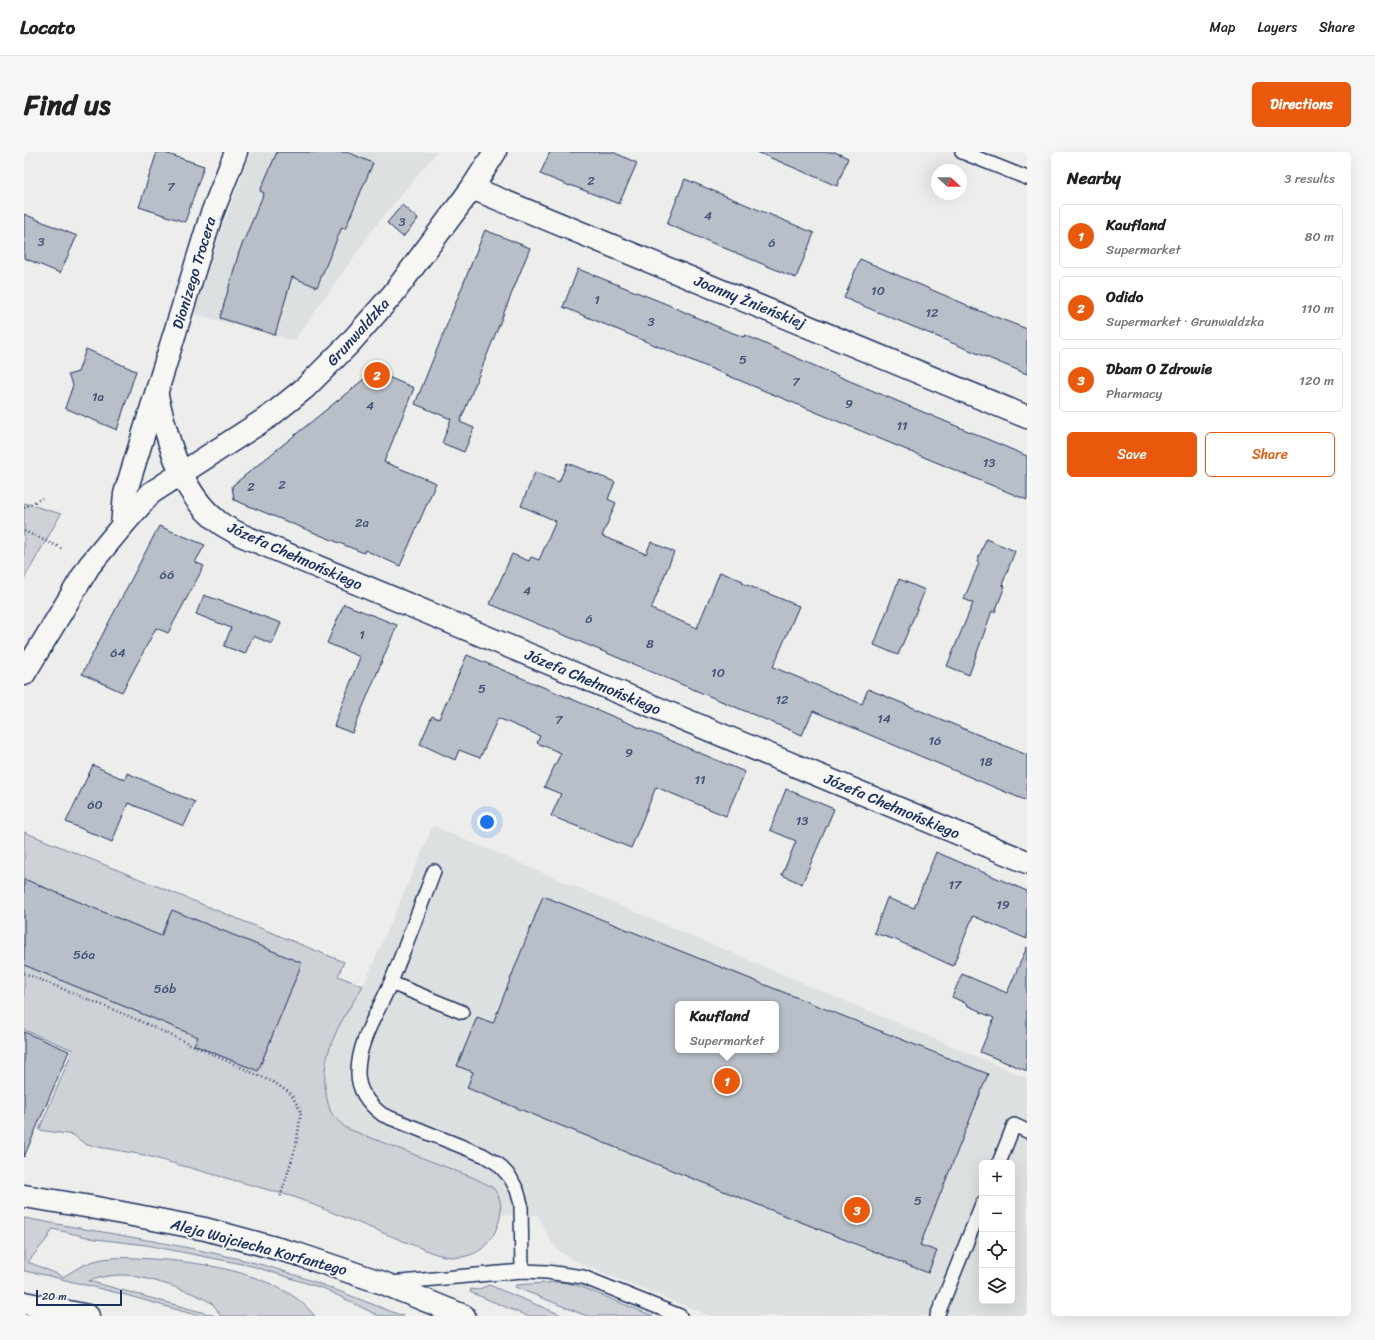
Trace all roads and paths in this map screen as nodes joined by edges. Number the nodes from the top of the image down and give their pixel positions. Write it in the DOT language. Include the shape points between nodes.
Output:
graph roads {
  1 [pos="495,152"];
  2 [pos="962,152"];
  3 [pos="230,154"];
  4 [pos="1027,178"];
  5 [pos="472,188"];
  6 [pos="157,396"];
  7 [pos="1027,417"];
  8 [pos="181,473"];
  9 [pos="42,498"];
  10 [pos="24,508"];
  11 [pos="122,526"];
  12 [pos="24,531"];
  13 [pos="62,550"];
  14 [pos="24,674"];
  15 [pos="1027,862"];
  16 [pos="434,871"];
  17 [pos="24,973"];
  18 [pos="391,983"];
  19 [pos="462,1012"];
  20 [pos="1027,1131"];
  21 [pos="1000,1160"];
  22 [pos="24,1196"];
  23 [pos="280,1198"];
  24 [pos="979,1211"];
  25 [pos="522,1271"];
  26 [pos="383,1283"];
  27 [pos="24,1303"];
  28 [pos="88,1316"];
  29 [pos="464,1316"];
  30 [pos="680,1316"];
  31 [pos="937,1316"];
  1 -- 5 [label="street, Grunwaldzka"];
  2 -- 4 [label="lane"];
  3 -- 6 [label="street, Dionizego Trocera"];
  5 -- 7 [label="street, Joanny Żnieńskiej"];
  5 -- 8 [label="street, Grunwaldzka" via="392,294 349,344 305,388 270,416"];
  6 -- 8 [label="street" via="166,434"];
  6 -- 11 [label="street, Dionizego Trocera" via="125,494"];
  8 -- 11 [label="street, Grunwaldzka" via="151,493"];
  8 -- 15 [label="street, Józefa Chełmońskiego" via="198,503 215,520 241,535"];
  9 -- 10 [label="path"];
  11 -- 14 [label="street, Grunwaldzka" via="89,566"];
  12 -- 13 [label="path"];
  16 -- 18 [label="lane"];
  17 -- 23 [label="path" via="138,1020 275,1082 291,1094 301,1112 296,1146"];
  18 -- 19 [label="lane"];
  18 -- 25 [label="lane" via="370,1026 361,1052 358,1073 361,1092 371,1106 382,1115 483,1155 498,1164 510,1177 522,1204"];
  20 -- 21 [label="lane" via="1014,1125"];
  22 -- 26 [label="street, Aleja Wojciecha Korfantego" via="205,1229 297,1254"];
  24 -- 31 [label="lane"];
  25 -- 26 [label="lane"];
  25 -- 30 [label="lane" via="583,1277"];
  26 -- 29 [label="street, Aleja Wojciecha Korfantego"];
  27 -- 28 [label="street"];
}
